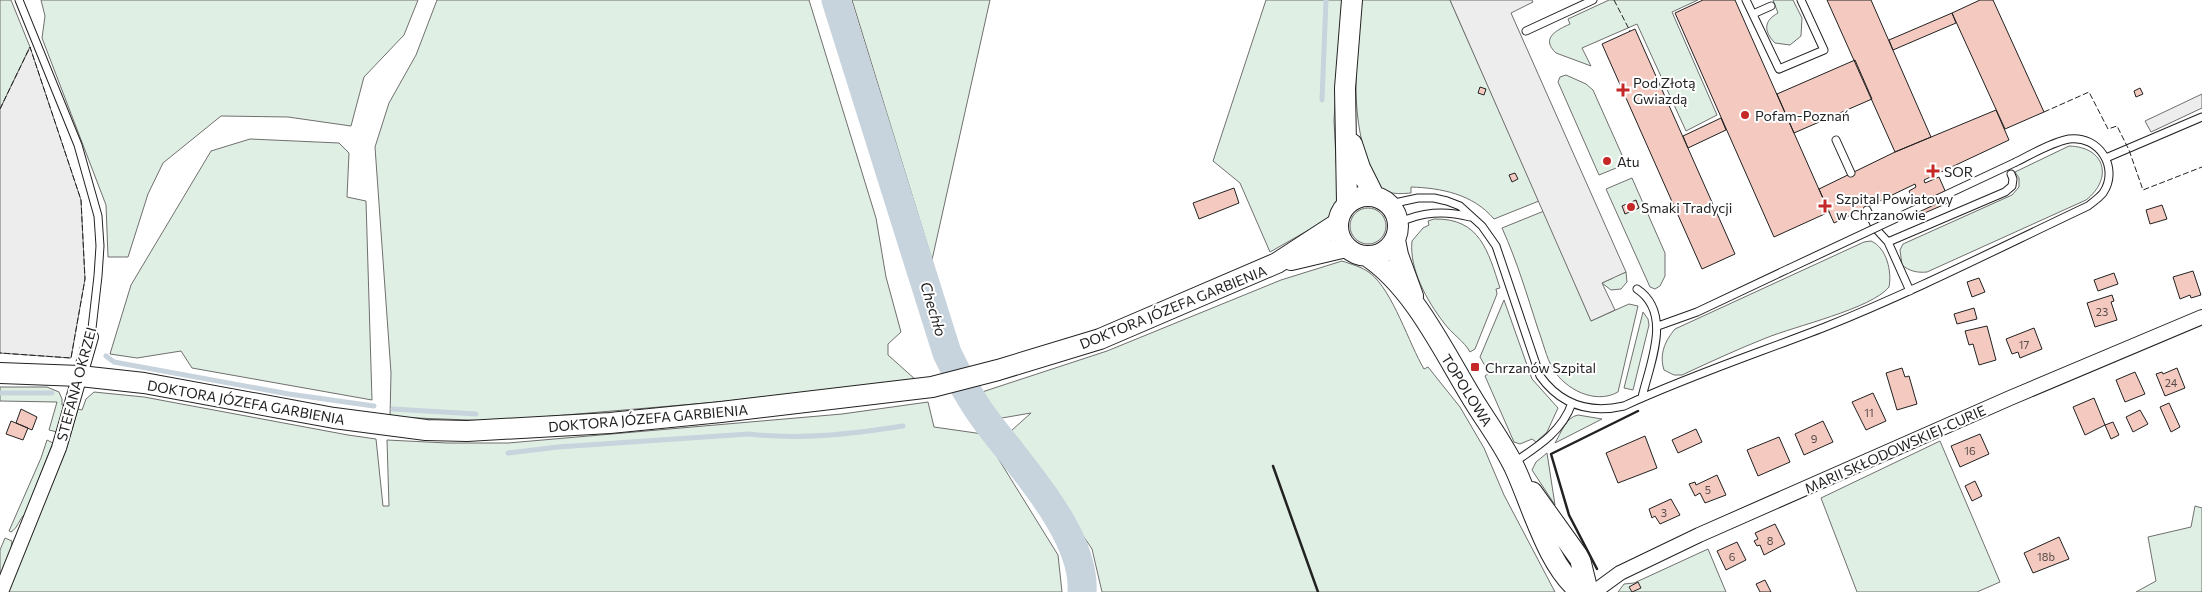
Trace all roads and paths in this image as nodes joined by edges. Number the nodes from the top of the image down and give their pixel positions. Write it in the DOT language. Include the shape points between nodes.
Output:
graph roads {
  1 [pos="18,0"];
  2 [pos="1352,0"];
  3 [pos="1593,0"];
  4 [pos="1746,0"];
  5 [pos="1801,0"];
  6 [pos="1771,6"];
  7 [pos="1753,14"];
  8 [pos="1526,31"];
  9 [pos="2202,117"];
  10 [pos="1346,123"];
  11 [pos="1836,140"];
  12 [pos="2106,158"];
  13 [pos="1851,173"];
  14 [pos="2011,174"];
  15 [pos="1382,200"];
  16 [pos="1347,203"];
  17 [pos="1867,210"];
  18 [pos="1470,217"];
  19 [pos="1337,224"];
  20 [pos="1396,232"];
  21 [pos="1888,242"];
  22 [pos="1346,247"];
  23 [pos="1367,256"];
  24 [pos="1277,263"];
  25 [pos="1637,289"];
  26 [pos="1910,291"];
  27 [pos="1417,307"];
  28 [pos="2202,317"];
  29 [pos="1658,326"];
  30 [pos="91,337"];
  31 [pos="0,372"];
  32 [pos="80,376"];
  33 [pos="1642,397"];
  34 [pos="1572,403"];
  35 [pos="1515,468"];
  36 [pos="1,592"];
  37 [pos="1582,592"];
  38 [pos="1588,592"];
  39 [pos="1594,592"];
  1 -- 30 [label="lane, STEFANA OKRZEI" via="78,146 96,207 100,246"];
  2 -- 10 [label="main road" via="1345,88"];
  3 -- 8 [label="lane"];
  4 -- 7 [label="lane"];
  5 -- 7 [label="lane" via="1824,50 1779,69"];
  6 -- 7 [label="lane"];
  9 -- 12 [label="lane"];
  10 -- 15 [label="main road" via="1360,168"];
  10 -- 16 [label="main road"];
  11 -- 13 [label="lane"];
  12 -- 26 [label="lane" via="2110,170 2107,185 2102,195 2088,206"];
  12 -- 29 [label="lane, bridge" via="2090,142 2069,140 1697,312"];
  14 -- 21 [label="lane" via="2012,186 2005,192"];
  15 -- 16 [label="main road" via="1359,196"];
  15 -- 18 [label="lane" via="1434,198 1460,206"];
  15 -- 20 [label="main road" via="1395,213"];
  16 -- 19 [label="main road"];
  17 -- 21 [label="lane" via="1877,230"];
  18 -- 20 [label="lane" via="1455,213 1421,214"];
  18 -- 34 [label="lane" via="1482,226 1496,246 1540,376 1552,391"];
  19 -- 22 [label="main road"];
  19 -- 24 [label="main road, DOKTORA JÓZEFA GARBIENIA"];
  20 -- 23 [label="main road" via="1388,249"];
  20 -- 27 [label="main road, TOPOLOWA" via="1398,255"];
  21 -- 26 [label="lane"];
  22 -- 23 [label="main road"];
  22 -- 24 [label="main road, DOKTORA JÓZEFA GARBIENIA"];
  23 -- 27 [label="main road, TOPOLOWA" via="1379,264"];
  24 -- 32 [label="main road, DOKTORA JÓZEFA GARBIENIA" via="1100,339 932,387 610,424 426,430 144,383"];
  25 -- 29 [label="lane" via="1647,295"];
  26 -- 33 [label="lane"];
  27 -- 35 [label="main road, TOPOLOWA"];
  28 -- 39 [label="street, MARII SKŁODOWSKIEJ-CURIE" via="1698,535 1620,573"];
  29 -- 33 [label="lane"];
  30 -- 32 [label="street, STEFANA OKRZEI"];
  31 -- 32 [label="main road, DOKTORA JÓZEFA GARBIENIA"];
  32 -- 36 [label="street, STEFANA OKRZEI" via="59,448"];
  33 -- 34 [label="lane" via="1624,406 1600,410"];
  34 -- 35 [label="lane" via="1570,411 1552,435"];
  35 -- 37 [label="main road, TOPOLOWA" via="1538,526 1571,584"];
  35 -- 38 [label="main road, TOPOLOWA" via="1580,559"];
}
